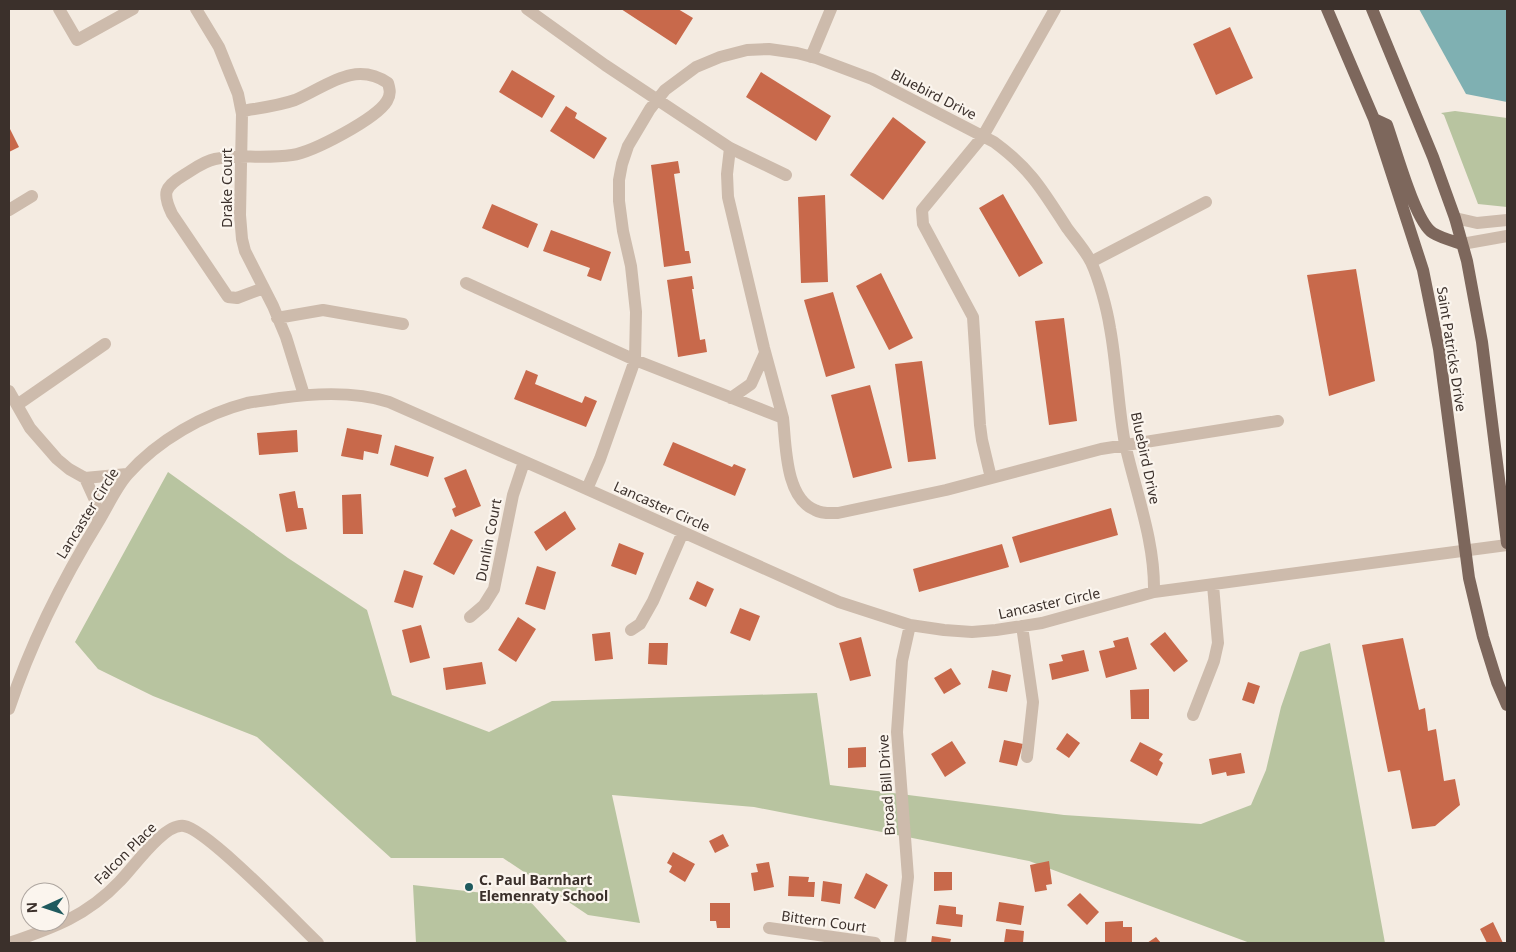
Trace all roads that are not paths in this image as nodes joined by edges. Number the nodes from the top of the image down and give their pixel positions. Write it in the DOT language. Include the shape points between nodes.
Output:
graph roads {
  1 [pos="59,9"];
  2 [pos="133,9"];
  3 [pos="196,9"];
  4 [pos="527,9"];
  5 [pos="831,9"];
  6 [pos="1055,9"];
  7 [pos="1327,9"];
  8 [pos="1372,9"];
  9 [pos="811,57"];
  10 [pos="657,100"];
  11 [pos="242,111"];
  12 [pos="1374,119"];
  13 [pos="983,136"];
  14 [pos="730,148"];
  15 [pos="241,157"];
  16 [pos="786,175"];
  17 [pos="32,196"];
  18 [pos="1206,202"];
  19 [pos="9,210"];
  20 [pos="1455,218"];
  21 [pos="1507,220"];
  22 [pos="1507,236"];
  23 [pos="1462,244"];
  24 [pos="1091,262"];
  25 [pos="466,283"];
  26 [pos="264,288"];
  27 [pos="277,318"];
  28 [pos="403,324"];
  29 [pos="105,344"];
  30 [pos="765,353"];
  31 [pos="635,360"];
  32 [pos="9,391"];
  33 [pos="304,395"];
  34 [pos="731,398"];
  35 [pos="17,405"];
  36 [pos="783,418"];
  37 [pos="1278,421"];
  38 [pos="1126,445"];
  39 [pos="524,462"];
  40 [pos="127,474"];
  41 [pos="85,478"];
  42 [pos="991,478"];
  43 [pos="587,489"];
  44 [pos="98,521"];
  45 [pos="683,532"];
  46 [pos="1507,544"];
  47 [pos="1465,550"];
  48 [pos="1213,585"];
  49 [pos="1154,592"];
  50 [pos="470,617"];
  51 [pos="910,625"];
  52 [pos="1022,626"];
  53 [pos="631,630"];
  54 [pos="1507,705"];
  55 [pos="9,709"];
  56 [pos="1193,715"];
  57 [pos="1027,757"];
  58 [pos="769,928"];
  59 [pos="9,943"];
  60 [pos="318,943"];
  61 [pos="875,943"];
  62 [pos="900,943"];
  1 -- 2 [label="street" via="77,40"];
  3 -- 11 [label="street, Drake Court" via="230,70"];
  4 -- 10 [label="street"];
  5 -- 9 [label="street"];
  6 -- 13 [label="street"];
  7 -- 12 [label="main road, Saint Patricks Drive"];
  8 -- 20 [label="main road, Saint Patricks Drive" via="1427,140"];
  9 -- 10 [label="street, Bluebird Drive" via="769,49 747,50 720,57 696,66"];
  9 -- 13 [label="street, Bluebird Drive" via="872,79"];
  10 -- 14 [label="street"];
  10 -- 31 [label="street, Bluebird Drive" via="628,146 619,180 620,211 636,312"];
  11 -- 15 [label="street, Drake Court"];
  11 -- 15 [label="street" via="284,103 350,74 381,78 388,83 390,91 388,99 374,115 332,139 293,155"];
  12 -- 23 [label="main road" via="1387,125 1425,226 1433,233"];
  12 -- 47 [label="main road, Saint Patricks Drive" via="1423,270 1438,349"];
  13 -- 24 [label="street, Bluebird Drive" via="1011,154 1029,172"];
  13 -- 42 [label="street" via="922,210 923,224 973,317 980,425"];
  14 -- 16 [label="street"];
  14 -- 30 [label="street" via="728,197"];
  15 -- 26 [label="street, Drake Court" via="242,240"];
  15 -- 26 [label="street" via="214,159 200,165 171,183 165,196 172,214 228,297 236,298"];
  17 -- 19 [label="street"];
  18 -- 24 [label="street"];
  20 -- 21 [label="street" via="1477,223"];
  20 -- 23 [label="main road, Saint Patricks Drive"];
  22 -- 23 [label="street"];
  23 -- 46 [label="main road, Saint Patricks Drive" via="1482,342"];
  24 -- 38 [label="street, Bluebird Drive" via="1110,328"];
  25 -- 31 [label="street"];
  26 -- 27 [label="street, Drake Court"];
  27 -- 28 [label="street" via="322,310"];
  27 -- 33 [label="street, Drake Court"];
  29 -- 35 [label="street"];
  30 -- 34 [label="street" via="750,384"];
  30 -- 36 [label="street"];
  31 -- 34 [label="street"];
  31 -- 43 [label="street, Bluebird Drive"];
  32 -- 35 [label="street"];
  33 -- 39 [label="street, Lancaster Circle" via="355,395 378,399"];
  33 -- 40 [label="street, Lancaster Circle" via="248,403 220,412 183,430"];
  34 -- 36 [label="street"];
  35 -- 41 [label="street" via="30,428 57,459"];
  36 -- 42 [label="street" via="790,477 802,501 815,511 838,514"];
  37 -- 38 [label="street"];
  38 -- 42 [label="street"];
  38 -- 49 [label="street, Bluebird Drive" via="1147,530"];
  39 -- 43 [label="street, Lancaster Circle"];
  39 -- 50 [label="street, Dunlin Court" via="513,495 494,590"];
  40 -- 41 [label="street"];
  40 -- 44 [label="street, Lancaster Circle"];
  41 -- 44 [label="street" via="95,500"];
  43 -- 45 [label="street, Lancaster Circle"];
  44 -- 55 [label="street, Lancaster Circle" via="64,580 35,641"];
  45 -- 51 [label="street, Lancaster Circle" via="839,602"];
  45 -- 53 [label="street" via="653,601 640,624"];
  46 -- 47 [label="street, Lancaster Circle"];
  47 -- 48 [label="street, Lancaster Circle"];
  47 -- 54 [label="main road, Saint Patricks Drive" via="1481,630"];
  48 -- 49 [label="street, Lancaster Circle"];
  48 -- 56 [label="street" via="1218,643"];
  49 -- 52 [label="street, Lancaster Circle"];
  51 -- 52 [label="street, Lancaster Circle" via="972,632"];
  51 -- 62 [label="street, Broad Bill Drive" via="902,661 897,724 908,877"];
  52 -- 57 [label="street" via="1033,702"];
  58 -- 61 [label="street, Bittern Court"];
  59 -- 60 [label="street, Falcon Place" via="71,920 94,905 119,883 161,836 175,826 183,826 192,828 227,856"];
}
